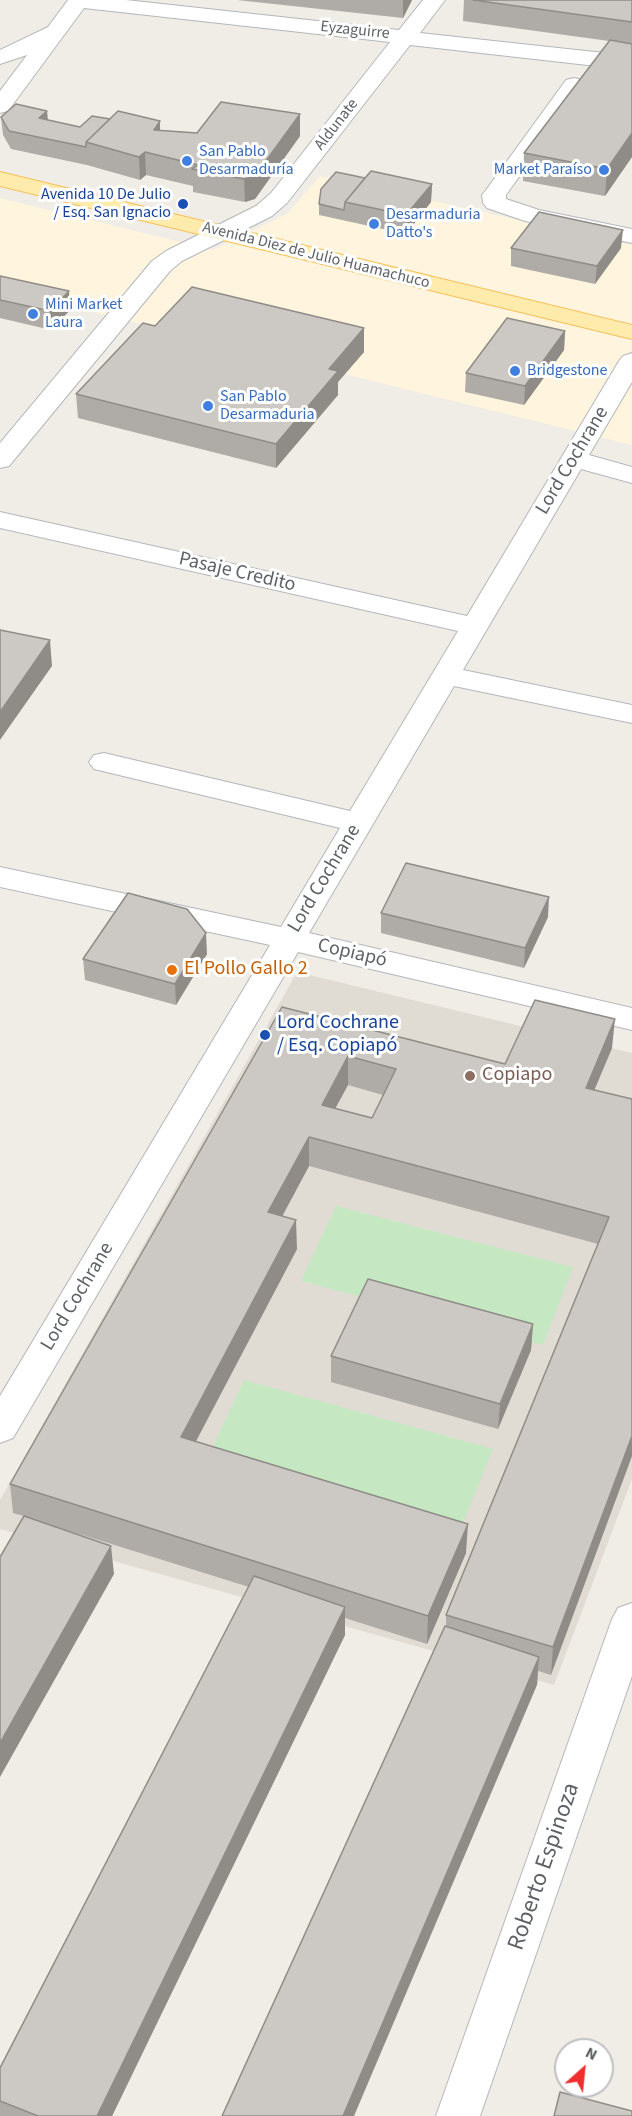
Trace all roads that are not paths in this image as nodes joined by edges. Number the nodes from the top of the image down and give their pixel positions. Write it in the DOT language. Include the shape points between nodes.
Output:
graph roads {
  1 [pos="79,0"];
  2 [pos="434,0"];
  3 [pos="59,27"];
  4 [pos="406,37"];
  5 [pos="0,57"];
  6 [pos="632,63"];
  7 [pos="574,85"];
  8 [pos="0,106"];
  9 [pos="0,179"];
  10 [pos="221,233"];
  11 [pos="632,236"];
  12 [pos="632,332"];
  13 [pos="632,361"];
  14 [pos="574,459"];
  15 [pos="0,460"];
  16 [pos="632,475"];
  17 [pos="0,520"];
  18 [pos="475,626"];
  19 [pos="445,675"];
  20 [pos="632,714"];
  21 [pos="104,762"];
  22 [pos="358,823"];
  23 [pos="0,878"];
  24 [pos="289,939"];
  25 [pos="632,1019"];
  26 [pos="0,1428"];
  27 [pos="632,1619"];
  28 [pos="458,2116"];
  1 -- 3 [label="street"];
  1 -- 4 [label="street, Eyzaguirre"];
  2 -- 4 [label="street, Aldunate"];
  3 -- 5 [label="street"];
  3 -- 8 [label="street"];
  4 -- 6 [label="street, Eyzaguirre"];
  4 -- 10 [label="street, Aldunate" via="279,198 264,211"];
  7 -- 11 [label="street" via="494,195 495,203 533,216"];
  9 -- 10 [label="main road, Avenida Diez de Julio Huamachuco"];
  10 -- 12 [label="main road, Avenida Diez de Julio Huamachuco"];
  10 -- 15 [label="street, Aldunate" via="161,266"];
  13 -- 14 [label="street, Lord Cochrane"];
  14 -- 16 [label="street"];
  14 -- 18 [label="street, Lord Cochrane"];
  17 -- 18 [label="street, Pasaje Credito"];
  18 -- 19 [label="street, Lord Cochrane"];
  19 -- 20 [label="street"];
  19 -- 22 [label="street, Lord Cochrane"];
  21 -- 22 [label="street"];
  22 -- 24 [label="street, Lord Cochrane"];
  23 -- 24 [label="street, Copiapó"];
  24 -- 25 [label="street, Copiapó"];
  24 -- 26 [label="street, Lord Cochrane"];
  27 -- 28 [label="street, Roberto Espinoza"];
}
